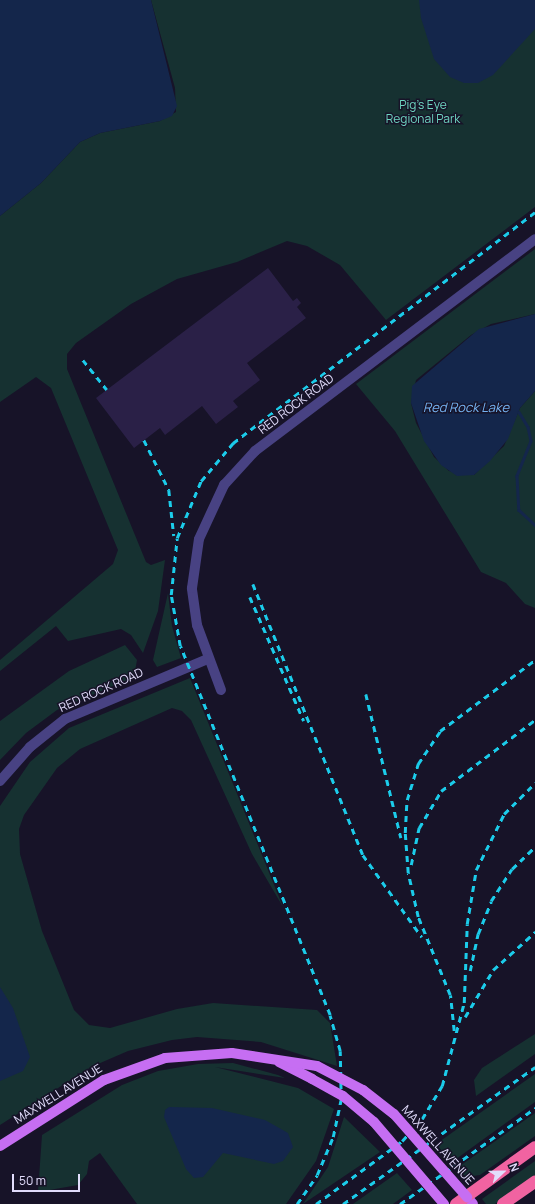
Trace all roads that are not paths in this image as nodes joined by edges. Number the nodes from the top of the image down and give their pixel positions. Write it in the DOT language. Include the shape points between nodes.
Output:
graph roads {
  1 [pos="535,240"];
  2 [pos="208,659"];
  3 [pos="221,690"];
  4 [pos="0,781"];
  5 [pos="273,1059"];
  6 [pos="0,1146"];
  7 [pos="535,1148"];
  8 [pos="535,1182"];
  9 [pos="535,1188"];
  10 [pos="470,1200"];
  11 [pos="444,1204"];
  12 [pos="456,1204"];
  13 [pos="503,1204"];
  14 [pos="516,1204"];
  1 -- 2 [label="street, RED ROCK ROAD" via="255,451 230,478 209,512 194,560 194,613"];
  2 -- 3 [label="street, RED ROCK ROAD"];
  2 -- 4 [label="street, RED ROCK ROAD" via="65,719 30,746"];
  5 -- 6 [label="main road, MAXWELL AVENUE" via="205,1052 146,1063 104,1080"];
  5 -- 10 [label="main road, MAXWELL AVENUE, bridge" via="317,1066 356,1086 386,1107 416,1136"];
  5 -- 11 [label="main road, MAXWELL AVENUE, bridge" via="343,1096 374,1122"];
  7 -- 10 [label="highway"];
  8 -- 13 [label="highway"];
  9 -- 14 [label="highway"];
  10 -- 12 [label="highway"];
}
